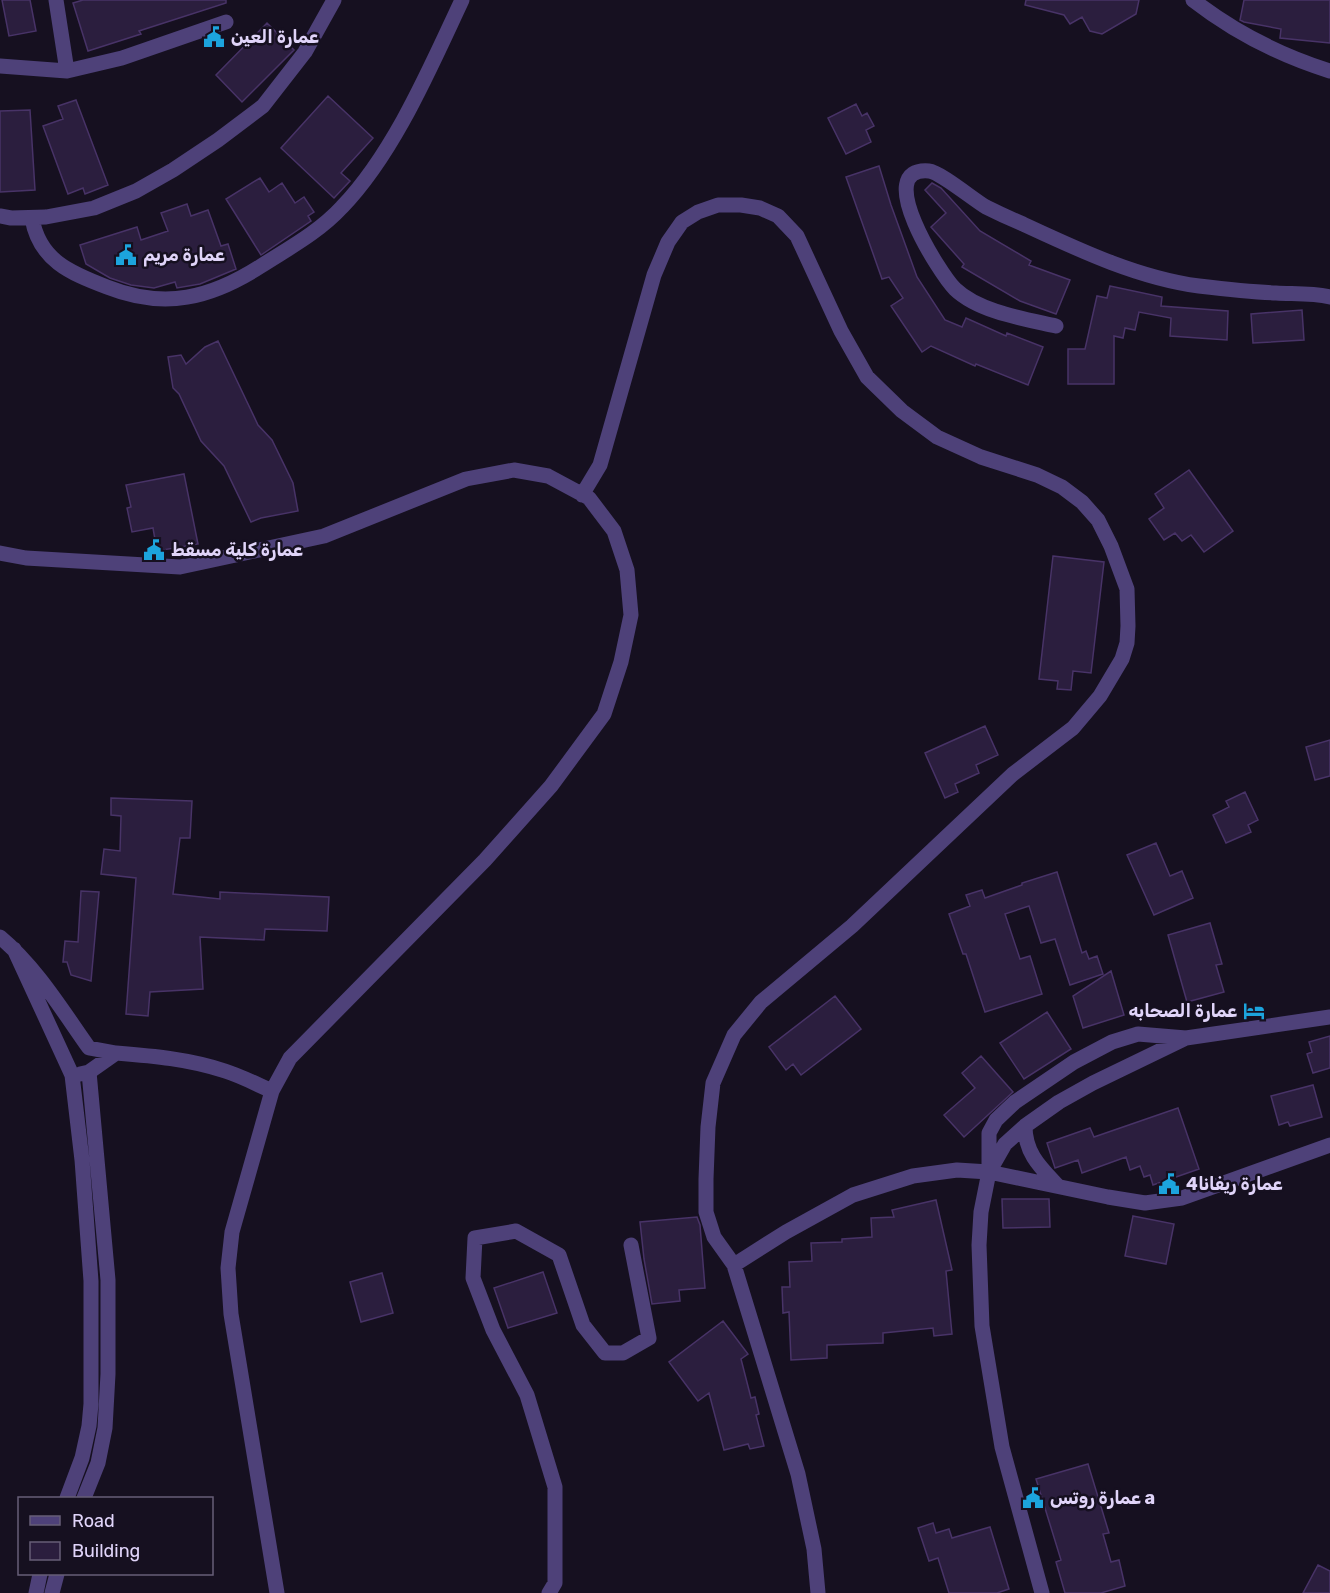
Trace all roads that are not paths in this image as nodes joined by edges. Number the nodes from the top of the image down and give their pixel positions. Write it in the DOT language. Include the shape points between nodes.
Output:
graph roads {
  1 [pos="56,0"];
  2 [pos="334,0"];
  3 [pos="462,0"];
  4 [pos="1193,0"];
  5 [pos="226,22"];
  6 [pos="0,66"];
  7 [pos="67,71"];
  8 [pos="1330,71"];
  9 [pos="0,216"];
  10 [pos="32,218"];
  11 [pos="1330,297"];
  12 [pos="1056,326"];
  13 [pos="582,495"];
  14 [pos="0,553"];
  15 [pos="0,937"];
  16 [pos="14,949"];
  17 [pos="1330,1017"];
  18 [pos="1186,1038"];
  19 [pos="116,1053"];
  20 [pos="89,1072"];
  21 [pos="72,1075"];
  22 [pos="272,1091"];
  23 [pos="1025,1126"];
  24 [pos="1330,1145"];
  25 [pos="989,1172"];
  26 [pos="1057,1185"];
  27 [pos="630,1245"];
  28 [pos="734,1265"];
  29 [pos="67,1497"];
  30 [pos="84,1497"];
  31 [pos="40,1575"];
  32 [pos="57,1575"];
  33 [pos="36,1593"];
  34 [pos="52,1593"];
  35 [pos="277,1593"];
  36 [pos="549,1593"];
  37 [pos="818,1593"];
  38 [pos="1042,1593"];
  1 -- 7 [label="street"];
  2 -- 10 [label="street" via="304,52 263,106 218,140 136,191 94,207"];
  3 -- 10 [label="street" via="420,89 376,165 342,207 313,233 219,289 185,299 148,298 111,289 74,274 57,261 41,246"];
  4 -- 8 [label="street" via="1268,46"];
  5 -- 7 [label="street" via="122,58"];
  6 -- 7 [label="street"];
  9 -- 10 [label="street"];
  11 -- 12 [label="street" via="1196,285 1137,272 987,207 931,171 911,177 906,199 910,217 955,289 1006,315"];
  13 -- 14 [label="street" via="548,477 514,470 466,479 324,536 180,567"];
  13 -- 22 [label="street" via="589,498 614,531 627,570 631,615 604,714 551,786 485,860 290,1058"];
  13 -- 28 [label="street" via="600,465 610,437 654,274 668,242 682,222 698,212 718,205 760,208 778,216 797,236 841,331 867,376 937,437 981,457 1037,475 1082,502 1098,520 1127,589 1127,643 1122,659 1100,696 1073,728 1013,774 852,926 761,1002 734,1035 713,1083 706,1212 714,1237"];
  15 -- 16 [label="street"];
  16 -- 19 [label="street" via="89,1048"];
  16 -- 21 [label="street"];
  17 -- 18 [label="street"];
  18 -- 23 [label="street" via="1093,1083"];
  18 -- 25 [label="street" via="1138,1034 1112,1042 1054,1075 996,1120 989,1133"];
  19 -- 20 [label="street"];
  19 -- 22 [label="street" via="199,1063"];
  20 -- 21 [label="street"];
  20 -- 30 [label="street" via="108,1280 108,1374 105,1428 98,1463"];
  21 -- 29 [label="street" via="91,1281 92,1374 89,1426"];
  22 -- 35 [label="street" via="232,1232 228,1268 231,1314"];
  23 -- 25 [label="street" via="1005,1144"];
  23 -- 26 [label="street" via="1025,1139 1036,1163"];
  24 -- 26 [label="street" via="1182,1198 1144,1203"];
  25 -- 26 [label="street"];
  25 -- 28 [label="street" via="957,1170 913,1176 853,1195"];
  25 -- 38 [label="street" via="980,1234 982,1326 1002,1447"];
  27 -- 36 [label="street" via="649,1338 623,1353 605,1353 584,1325 559,1255 516,1231 475,1238 473,1278 493,1330 527,1395 555,1487 555,1583"];
  28 -- 37 [label="street" via="798,1474 814,1550"];
  31 -- 33 [label="street"];
  32 -- 34 [label="street"];
}
